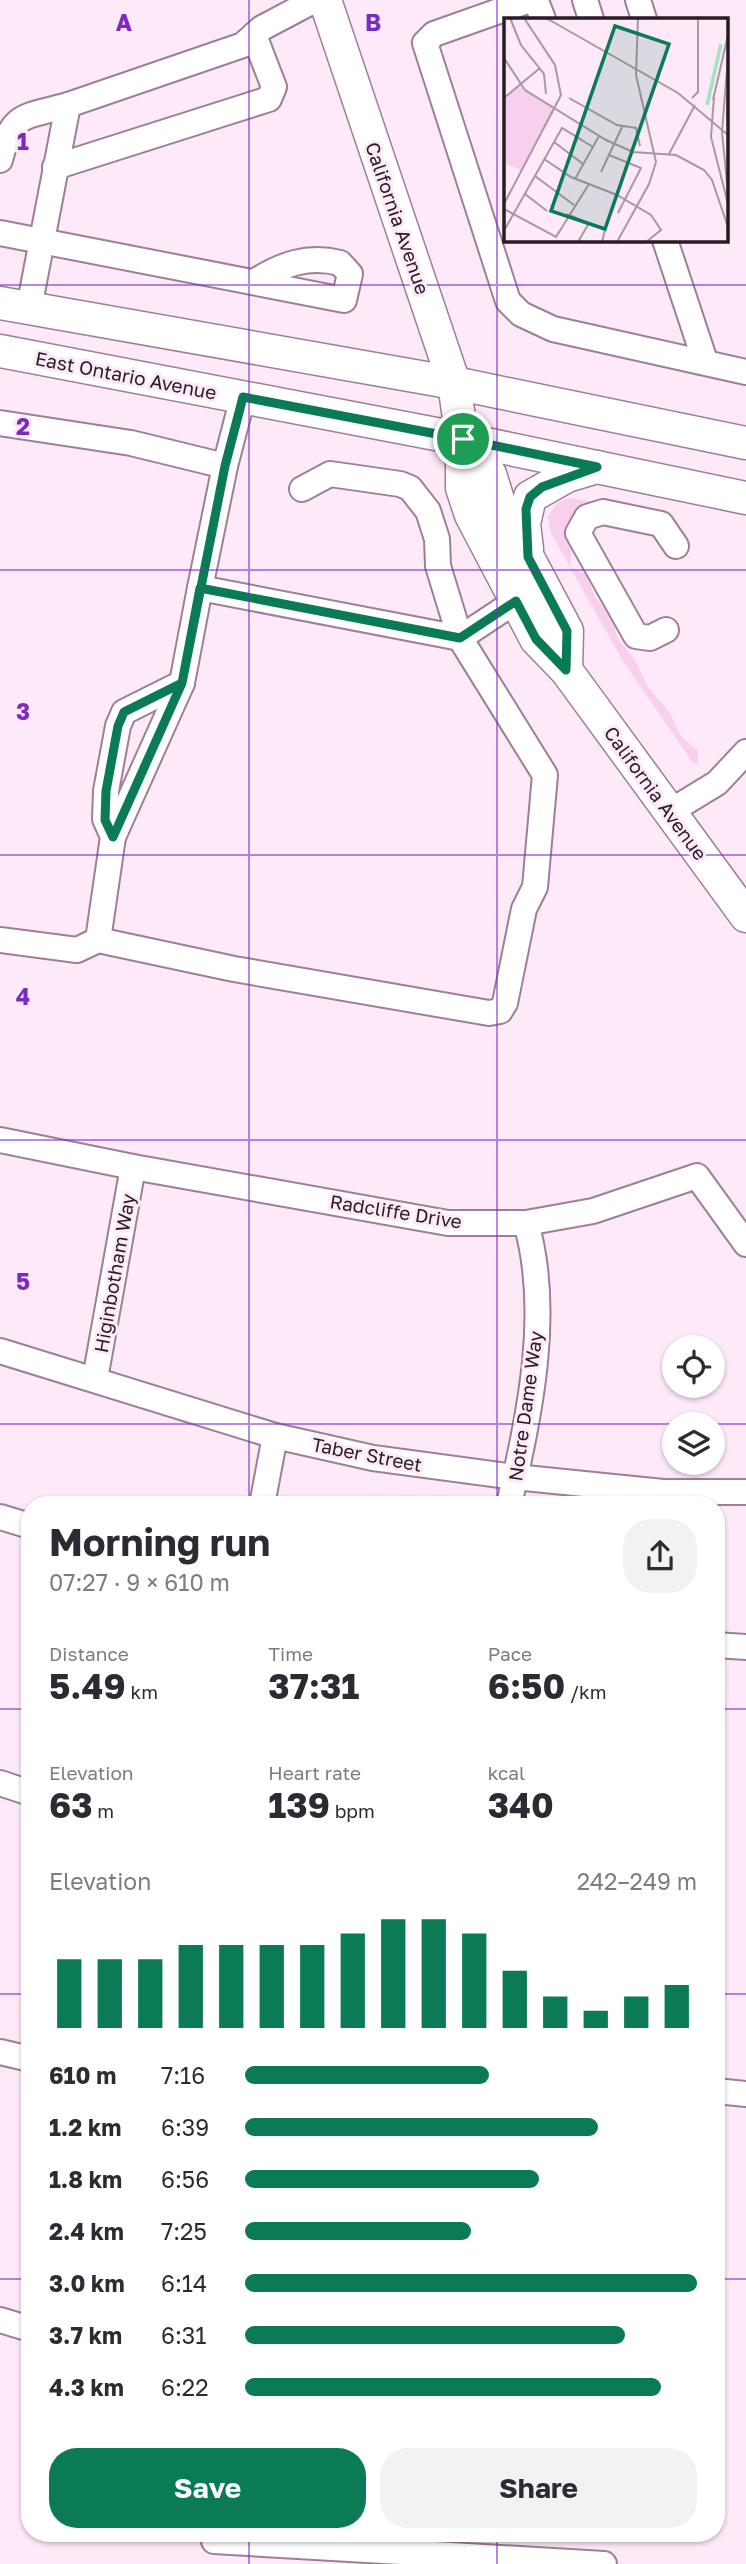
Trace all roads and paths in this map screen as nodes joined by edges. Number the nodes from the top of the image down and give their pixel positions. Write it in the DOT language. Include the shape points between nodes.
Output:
graph roads {
  1 [pos="315,0"];
  2 [pos="325,0"];
  3 [pos="585,0"];
  4 [pos="638,0"];
  5 [pos="543,18"];
  6 [pos="592,18"];
  7 [pos="644,18"];
  8 [pos="254,35"];
  9 [pos="68,105"];
  10 [pos="0,160"];
  11 [pos="55,167"];
  12 [pos="0,233"];
  13 [pos="666,242"];
  14 [pos="40,244"];
  15 [pos="254,282"];
  16 [pos="14,306"];
  17 [pos="0,351"];
  18 [pos="705,361"];
  19 [pos="746,372"];
  20 [pos="454,383"];
  21 [pos="243,397"];
  22 [pos="0,423"];
  23 [pos="463,439"];
  24 [pos="746,443"];
  25 [pos="225,466"];
  26 [pos="597,467"];
  27 [pos="302,489"];
  28 [pos="746,498"];
  29 [pos="676,546"];
  30 [pos="528,557"];
  31 [pos="200,588"];
  32 [pos="516,601"];
  33 [pos="666,630"];
  34 [pos="460,638"];
  35 [pos="566,670"];
  36 [pos="182,683"];
  37 [pos="746,752"];
  38 [pos="671,811"];
  39 [pos="113,837"];
  40 [pos="746,916"];
  41 [pos="0,940"];
  42 [pos="98,940"];
  43 [pos="0,1140"];
  44 [pos="133,1167"];
  45 [pos="526,1223"];
  46 [pos="746,1244"];
  47 [pos="0,1351"];
  48 [pos="95,1379"];
  49 [pos="275,1436"];
  50 [pos="515,1477"];
  51 [pos="746,1492"];
  52 [pos="264,1496"];
  53 [pos="511,1496"];
  54 [pos="0,1517"];
  55 [pos="21,1523"];
  56 [pos="725,1646"];
  57 [pos="746,1647"];
  58 [pos="0,1783"];
  59 [pos="21,1790"];
  60 [pos="0,2052"];
  61 [pos="21,2057"];
  62 [pos="725,2092"];
  63 [pos="746,2094"];
  64 [pos="0,2320"];
  65 [pos="21,2326"];
  66 [pos="214,2546"];
  67 [pos="519,2561"];
  68 [pos="604,2564"];
  1 -- 8 [label="street"];
  2 -- 20 [label="main road, California Avenue"];
  3 -- 6 [label="street"];
  4 -- 7 [label="street"];
  5 -- 18 [label="street" via="530,0 434,34 425,43 508,301 521,314 553,328"];
  8 -- 9 [label="street" via="243,45"];
  8 -- 11 [label="street" via="274,87 269,99"];
  9 -- 10 [label="street" via="23,118 8,130"];
  9 -- 11 [label="street"];
  11 -- 14 [label="street"];
  12 -- 14 [label="street"];
  13 -- 18 [label="street"];
  14 -- 15 [label="street"];
  14 -- 16 [label="street"];
  15 -- 15 [label="street" via="344,300 350,274 340,263 306,258"];
  16 -- 20 [label="main road"];
  17 -- 21 [label="main road, East Ontario Avenue"];
  18 -- 19 [label="street"];
  20 -- 23 [label="main road, California Avenue"];
  20 -- 24 [label="main road"];
  21 -- 23 [label="main road, East Ontario Avenue"];
  21 -- 25 [label="street"];
  22 -- 25 [label="street" via="131,443"];
  23 -- 26 [label="main road, East Ontario Avenue"];
  23 -- 30 [label="main road, California Avenue" via="490,474 499,503"];
  23 -- 32 [label="main road, California Avenue" via="462,488 471,515"];
  25 -- 31 [label="street"];
  26 -- 28 [label="main road, East Ontario Avenue"];
  26 -- 30 [label="main road" via="567,476 530,497 524,524"];
  27 -- 34 [label="street" via="330,474 410,488 415,496 414,515 438,566"];
  29 -- 33 [label="street" via="661,524 603,512 587,517 578,533 636,636 650,638"];
  30 -- 35 [label="main road, California Avenue" via="567,631"];
  31 -- 34 [label="street"];
  31 -- 36 [label="street"];
  32 -- 34 [label="street"];
  32 -- 35 [label="main road, California Avenue" via="536,639"];
  34 -- 42 [label="street" via="545,775 535,887 524,909 500,1011 489,1013 257,973"];
  35 -- 38 [label="main road, California Avenue"];
  36 -- 39 [label="street"];
  36 -- 39 [label="street" via="124,712 105,810"];
  37 -- 38 [label="street" via="717,783"];
  38 -- 40 [label="main road, California Avenue"];
  39 -- 42 [label="street"];
  41 -- 42 [label="street" via="76,950"];
  43 -- 44 [label="street, Radcliffe Drive"];
  44 -- 45 [label="street, Radcliffe Drive" via="448,1223"];
  44 -- 48 [label="street, Higinbotham Way"];
  45 -- 46 [label="street, Radcliffe Drive" via="593,1210 697,1176"];
  45 -- 50 [label="street, Notre Dame Way" via="533,1247 538,1308"];
  47 -- 48 [label="street, Taber Street"];
  48 -- 49 [label="street, Taber Street"];
  49 -- 50 [label="street, Taber Street" via="373,1458"];
  49 -- 52 [label="street"];
  50 -- 51 [label="street, Taber Street" via="663,1492"];
  50 -- 53 [label="street, Notre Dame Way"];
  54 -- 55 [label="street"];
  56 -- 57 [label="street"];
  58 -- 59 [label="street"];
  60 -- 61 [label="street"];
  62 -- 63 [label="street"];
  64 -- 65 [label="street"];
  66 -- 67 [label="street"];
  67 -- 68 [label="street"];
}
